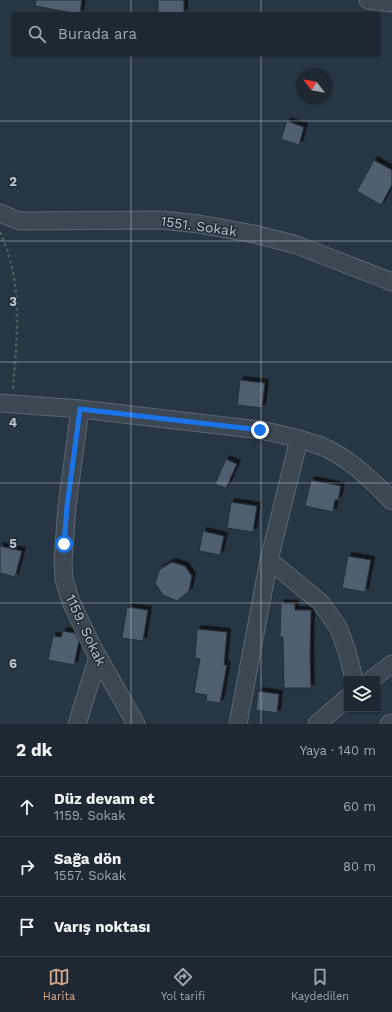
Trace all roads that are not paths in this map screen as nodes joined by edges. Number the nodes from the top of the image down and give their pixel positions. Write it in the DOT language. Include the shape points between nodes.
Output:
graph roads {
  1 [pos="368,0"];
  2 [pos="392,3"];
  3 [pos="0,213"];
  4 [pos="392,282"];
  5 [pos="6,404"];
  6 [pos="80,409"];
  7 [pos="299,439"];
  8 [pos="392,501"];
  9 [pos="269,560"];
  10 [pos="98,657"];
  11 [pos="392,664"];
  12 [pos="353,676"];
  13 [pos="376,676"];
  14 [pos="344,701"];
  15 [pos="392,723"];
  16 [pos="77,724"];
  17 [pos="136,724"];
  18 [pos="238,724"];
  19 [pos="317,724"];
  20 [pos="389,724"];
  1 -- 2 [label="street"];
  3 -- 4 [label="street, 1551. Sokak" via="19,221 162,220 199,224 297,245"];
  5 -- 6 [label="street"];
  6 -- 7 [label="street" via="260,430"];
  6 -- 10 [label="street, 1159. Sokak" via="62,560 64,579 71,602"];
  7 -- 8 [label="street" via="341,457 378,486"];
  7 -- 9 [label="street"];
  9 -- 12 [label="street" via="320,602 338,627"];
  9 -- 18 [label="street"];
  10 -- 16 [label="street"];
  10 -- 17 [label="street, 1159. Sokak"];
  11 -- 13 [label="street"];
  14 -- 19 [label="street"];
  15 -- 20 [label="street"];
}
